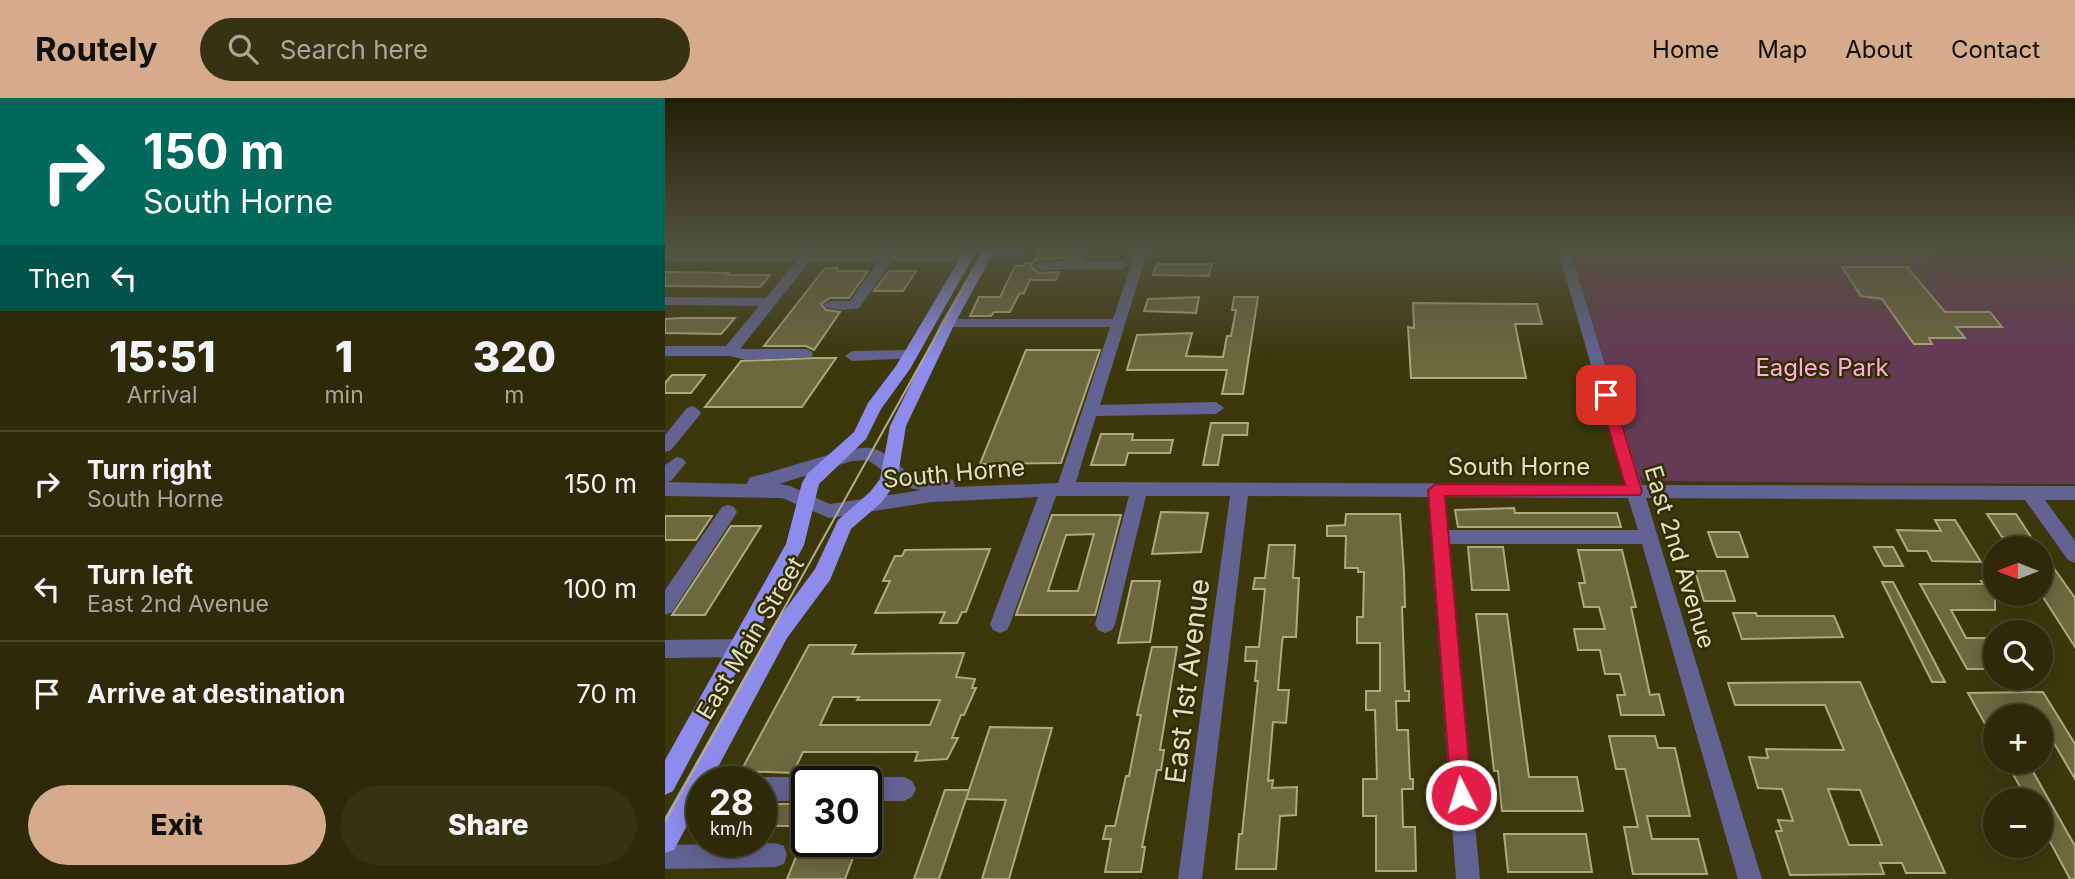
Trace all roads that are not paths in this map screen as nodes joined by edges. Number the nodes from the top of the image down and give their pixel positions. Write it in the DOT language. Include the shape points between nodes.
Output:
graph roads {
  1 [pos="783,286"];
  2 [pos="867,286"];
  3 [pos="956,286"];
  4 [pos="964,286"];
  5 [pos="1131,286"];
  6 [pos="1575,286"];
  7 [pos="665,301"];
  8 [pos="770,302"];
  9 [pos="830,305"];
  10 [pos="948,323"];
  11 [pos="1119,323"];
  12 [pos="665,351"];
  13 [pos="730,351"];
  14 [pos="806,354"];
  15 [pos="911,355"];
  16 [pos="852,356"];
  17 [pos="1216,408"];
  18 [pos="1090,411"];
  19 [pos="693,412"];
  20 [pos="665,446"];
  21 [pos="835,459"];
  22 [pos="891,468"];
  23 [pos="731,488"];
  24 [pos="665,489"];
  25 [pos="1139,489"];
  26 [pos="1240,489"];
  27 [pos="1053,490"];
  28 [pos="1436,490"];
  29 [pos="1635,491"];
  30 [pos="2030,493"];
  31 [pos="2075,493"];
  32 [pos="807,499"];
  33 [pos="867,505"];
  34 [pos="728,512"];
  35 [pos="1440,537"];
  36 [pos="1648,537"];
  37 [pos="2075,555"];
  38 [pos="665,606"];
  39 [pos="1000,624"];
  40 [pos="1105,624"];
  41 [pos="740,648"];
  42 [pos="665,649"];
  43 [pos="710,766"];
  44 [pos="665,783"];
  45 [pos="882,789"];
  46 [pos="904,789"];
  47 [pos="686,807"];
  48 [pos="665,841"];
  49 [pos="665,857"];
  50 [pos="686,857"];
  51 [pos="1190,879"];
  52 [pos="1468,879"];
  53 [pos="1750,879"];
  1 -- 8 [label="street"];
  2 -- 9 [label="street" via="854,305"];
  3 -- 15 [label="main road"];
  4 -- 10 [label="main road"];
  5 -- 11 [label="street"];
  6 -- 29 [label="street, East 2nd Avenue"];
  7 -- 8 [label="street"];
  8 -- 13 [label="street"];
  10 -- 11 [label="street"];
  10 -- 22 [label="main road" via="898,426"];
  11 -- 18 [label="street"];
  12 -- 13 [label="street"];
  13 -- 14 [label="street"];
  15 -- 16 [label="street"];
  15 -- 21 [label="main road" via="855,443"];
  17 -- 18 [label="street"];
  18 -- 27 [label="street"];
  19 -- 20 [label="street"];
  21 -- 22 [label="street, South Horne" via="869,454"];
  21 -- 23 [label="street, South Horne"];
  21 -- 32 [label="main road, East Main Street" via="813,479"];
  22 -- 27 [label="street, South Horne" via="915,484"];
  22 -- 33 [label="main road, East Main Street" via="883,489"];
  23 -- 24 [label="street"];
  23 -- 32 [label="street, South Horne" via="784,491"];
  25 -- 26 [label="street, South Horne"];
  25 -- 27 [label="street, South Horne"];
  25 -- 40 [label="street"];
  26 -- 28 [label="street, South Horne"];
  26 -- 51 [label="street, East 1st Avenue"];
  27 -- 33 [label="street, South Horne" via="932,495"];
  27 -- 39 [label="street"];
  28 -- 29 [label="street, South Horne"];
  28 -- 35 [label="street"];
  29 -- 30 [label="street, South Horne"];
  29 -- 36 [label="street, East 2nd Avenue"];
  30 -- 31 [label="street, South Horne"];
  30 -- 37 [label="street"];
  32 -- 33 [label="street, South Horne" via="829,510"];
  32 -- 41 [label="main road, East Main Street" via="795,545"];
  33 -- 43 [label="main road, East Main Street" via="844,526 825,570 776,640"];
  34 -- 38 [label="street"];
  35 -- 36 [label="street"];
  35 -- 52 [label="street"];
  36 -- 53 [label="street, East 2nd Avenue"];
  41 -- 42 [label="street"];
  41 -- 44 [label="main road, East Main Street"];
  45 -- 46 [label="street"];
  47 -- 48 [label="main road, East Main Street"];
  49 -- 50 [label="street"];
}
